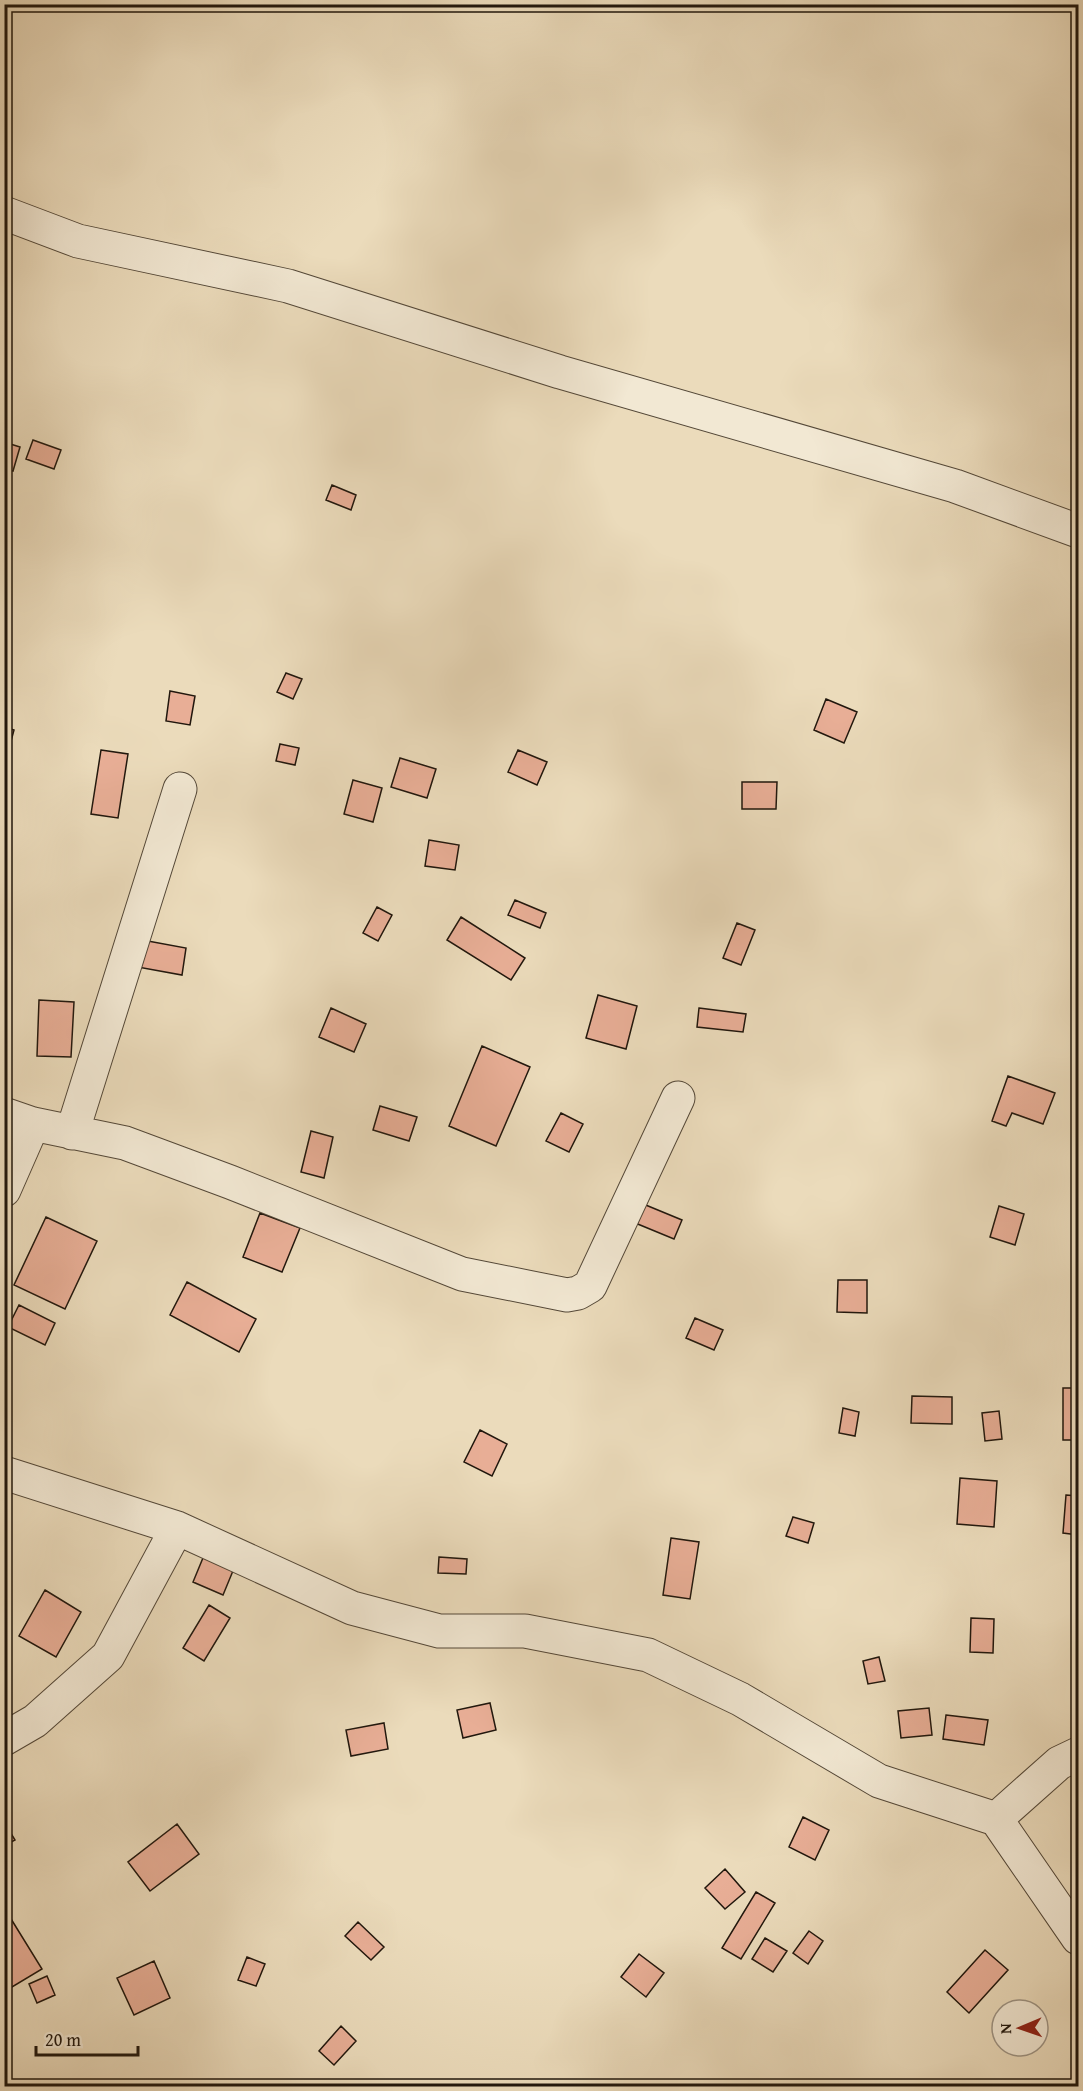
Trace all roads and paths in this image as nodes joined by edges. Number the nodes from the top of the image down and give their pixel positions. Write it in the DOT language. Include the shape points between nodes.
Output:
graph roads {
  1 [pos="4,213"];
  2 [pos="1078,531"];
  3 [pos="180,789"];
  4 [pos="678,1098"];
  5 [pos="19,1119"];
  6 [pos="72,1132"];
  7 [pos="4,1190"];
  8 [pos="4,1473"];
  9 [pos="177,1528"];
  10 [pos="4,1739"];
  11 [pos="1078,1754"];
  12 [pos="996,1819"];
  13 [pos="1078,1938"];
  1 -- 2 [label="street" via="78,241 288,286 560,372 955,486"];
  3 -- 6 [label="street"];
  4 -- 6 [label="street" via="590,1286 567,1295 462,1274 125,1143"];
  5 -- 6 [label="street"];
  5 -- 7 [label="street"];
  8 -- 9 [label="street"];
  9 -- 10 [label="street" via="108,1656 35,1721"];
  9 -- 12 [label="street" via="352,1608 417,1626 438,1631 525,1631 648,1655 741,1699 879,1781"];
  11 -- 12 [label="street" via="1059,1763"];
  12 -- 13 [label="street"];
}
